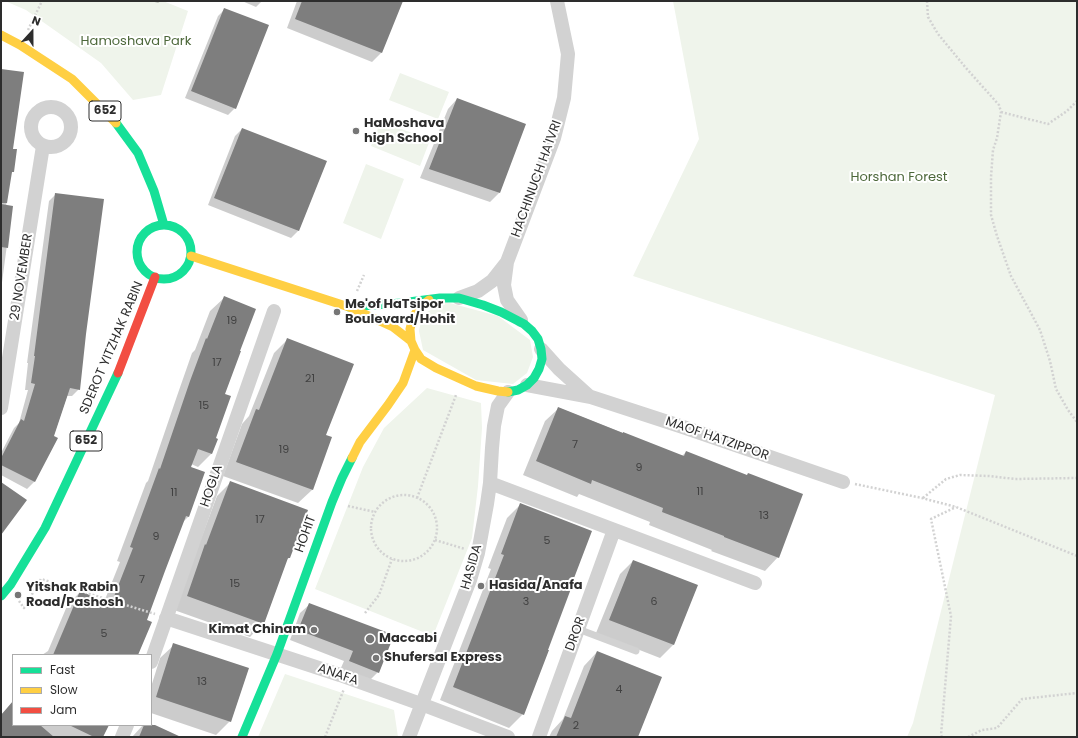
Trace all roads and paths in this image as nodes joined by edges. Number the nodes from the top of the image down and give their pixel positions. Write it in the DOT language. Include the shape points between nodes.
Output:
graph roads {
  1 [pos="42,1"];
  2 [pos="557,1"];
  3 [pos="927,1"];
  4 [pos="1,35"];
  5 [pos="20,45"];
  6 [pos="1077,101"];
  7 [pos="1001,112"];
  8 [pos="44,146"];
  9 [pos="164,225"];
  10 [pos="191,256"];
  11 [pos="507,262"];
  12 [pos="155,277"];
  13 [pos="459,298"];
  14 [pos="429,300"];
  15 [pos="349,307"];
  16 [pos="274,311"];
  17 [pos="524,324"];
  18 [pos="411,341"];
  19 [pos="541,349"];
  20 [pos="415,350"];
  21 [pos="461,380"];
  22 [pos="527,385"];
  23 [pos="508,392"];
  24 [pos="591,398"];
  25 [pos="1,408"];
  26 [pos="1077,422"];
  27 [pos="1077,478"];
  28 [pos="843,482"];
  29 [pos="490,483"];
  30 [pos="417,498"];
  31 [pos="922,498"];
  32 [pos="332,502"];
  33 [pos="956,507"];
  34 [pos="375,512"];
  35 [pos="614,530"];
  36 [pos="435,540"];
  37 [pos="478,553"];
  38 [pos="1077,556"];
  39 [pos="392,559"];
  40 [pos="755,583"];
  41 [pos="11,584"];
  42 [pos="1,596"];
  43 [pos="365,613"];
  44 [pos="166,618"];
  45 [pos="578,630"];
  46 [pos="636,651"];
  47 [pos="277,654"];
  48 [pos="152,659"];
  49 [pos="348,678"];
  50 [pos="1077,693"];
  51 [pos="421,704"];
  52 [pos="127,726"];
  53 [pos="122,737"];
  54 [pos="242,737"];
  55 [pos="325,737"];
  56 [pos="409,737"];
  57 [pos="508,737"];
  58 [pos="539,737"];
  59 [pos="942,737"];
  60 [pos="968,737"];
  1 -- 5 [label="path"];
  2 -- 11 [label="street, HACHINUCH HA'IVRI" via="568,54 564,98 554,138"];
  3 -- 7 [label="path" via="928,17 938,34 999,105"];
  4 -- 5 [label="street, 652"];
  5 -- 9 [label="street, 652" via="72,79 115,121 138,153 154,191"];
  6 -- 7 [label="path" via="1048,124"];
  7 -- 26 [label="path" via="993,150 991,215 1011,276 1040,330 1056,389"];
  8 -- 25 [label="street, 29 NOVEMBER"];
  9 -- 10 [label="street" via="182,231 191,247"];
  9 -- 12 [label="street" via="148,230 138,243 138,260 142,267"];
  10 -- 12 [label="street" via="188,265 174,277"];
  10 -- 15 [label="street"];
  11 -- 13 [label="street, HACHINUCH HA'IVRI" via="492,280 478,291"];
  11 -- 17 [label="street, HACHINUCH HA'IVRI" via="504,285 507,300"];
  12 -- 41 [label="street, SDEROT YITZHAK RABIN / 652" via="118,372 46,528"];
  13 -- 14 [label="street"];
  13 -- 17 [label="street" via="483,305"];
  14 -- 15 [label="street"];
  14 -- 18 [label="street" via="413,317"];
  15 -- 18 [label="street" via="394,327"];
  16 -- 44 [label="street, HOGLA"];
  17 -- 19 [label="street" via="538,339"];
  18 -- 20 [label="street"];
  19 -- 22 [label="street" via="539,369"];
  19 -- 24 [label="street, MAOF HATZIPPOR"];
  20 -- 21 [label="street" via="421,359"];
  20 -- 32 [label="street, HOHIT" via="403,383 360,442"];
  21 -- 23 [label="street"];
  21 -- 30 [label="path"];
  22 -- 23 [label="street"];
  22 -- 24 [label="street, MAOF HATZIPPOR"];
  23 -- 29 [label="street, HASIDA" via="498,406 494,426"];
  24 -- 28 [label="street, MAOF HATZIPPOR" via="683,426"];
  27 -- 31 [label="path" via="1015,479 960,475 946,479"];
  28 -- 31 [label="path"];
  29 -- 35 [label="street"];
  29 -- 37 [label="street, HASIDA"];
  30 -- 34 [label="path" via="403,495 388,499"];
  30 -- 36 [label="path" via="432,510 437,525"];
  31 -- 33 [label="path"];
  32 -- 34 [label="path"];
  32 -- 47 [label="street, HOHIT"];
  33 -- 38 [label="path"];
  33 -- 59 [label="path" via="931,519 951,616"];
  34 -- 39 [label="path" via="371,534 382,553"];
  35 -- 40 [label="street"];
  35 -- 45 [label="street, DROR"];
  36 -- 37 [label="path"];
  36 -- 39 [label="path" via="430,549 413,560 402,562"];
  37 -- 51 [label="street, HASIDA" via="470,580"];
  39 -- 43 [label="path" via="379,595"];
  41 -- 42 [label="street, SDEROT YITZHAK RABIN / 652"];
  41 -- 44 [label="path" via="24,608 41,579"];
  44 -- 47 [label="street, ANAFA"];
  44 -- 48 [label="street, HOGLA"];
  45 -- 46 [label="lane"];
  45 -- 58 [label="street, DROR"];
  47 -- 49 [label="street, ANAFA"];
  47 -- 54 [label="street, HOHIT"];
  49 -- 51 [label="street, ANAFA"];
  49 -- 55 [label="path"];
  50 -- 60 [label="path" via="1022,699 997,728 982,730"];
  51 -- 56 [label="street, HASIDA"];
  51 -- 57 [label="street, ANAFA"];
  52 -- 53 [label="street"];
}
